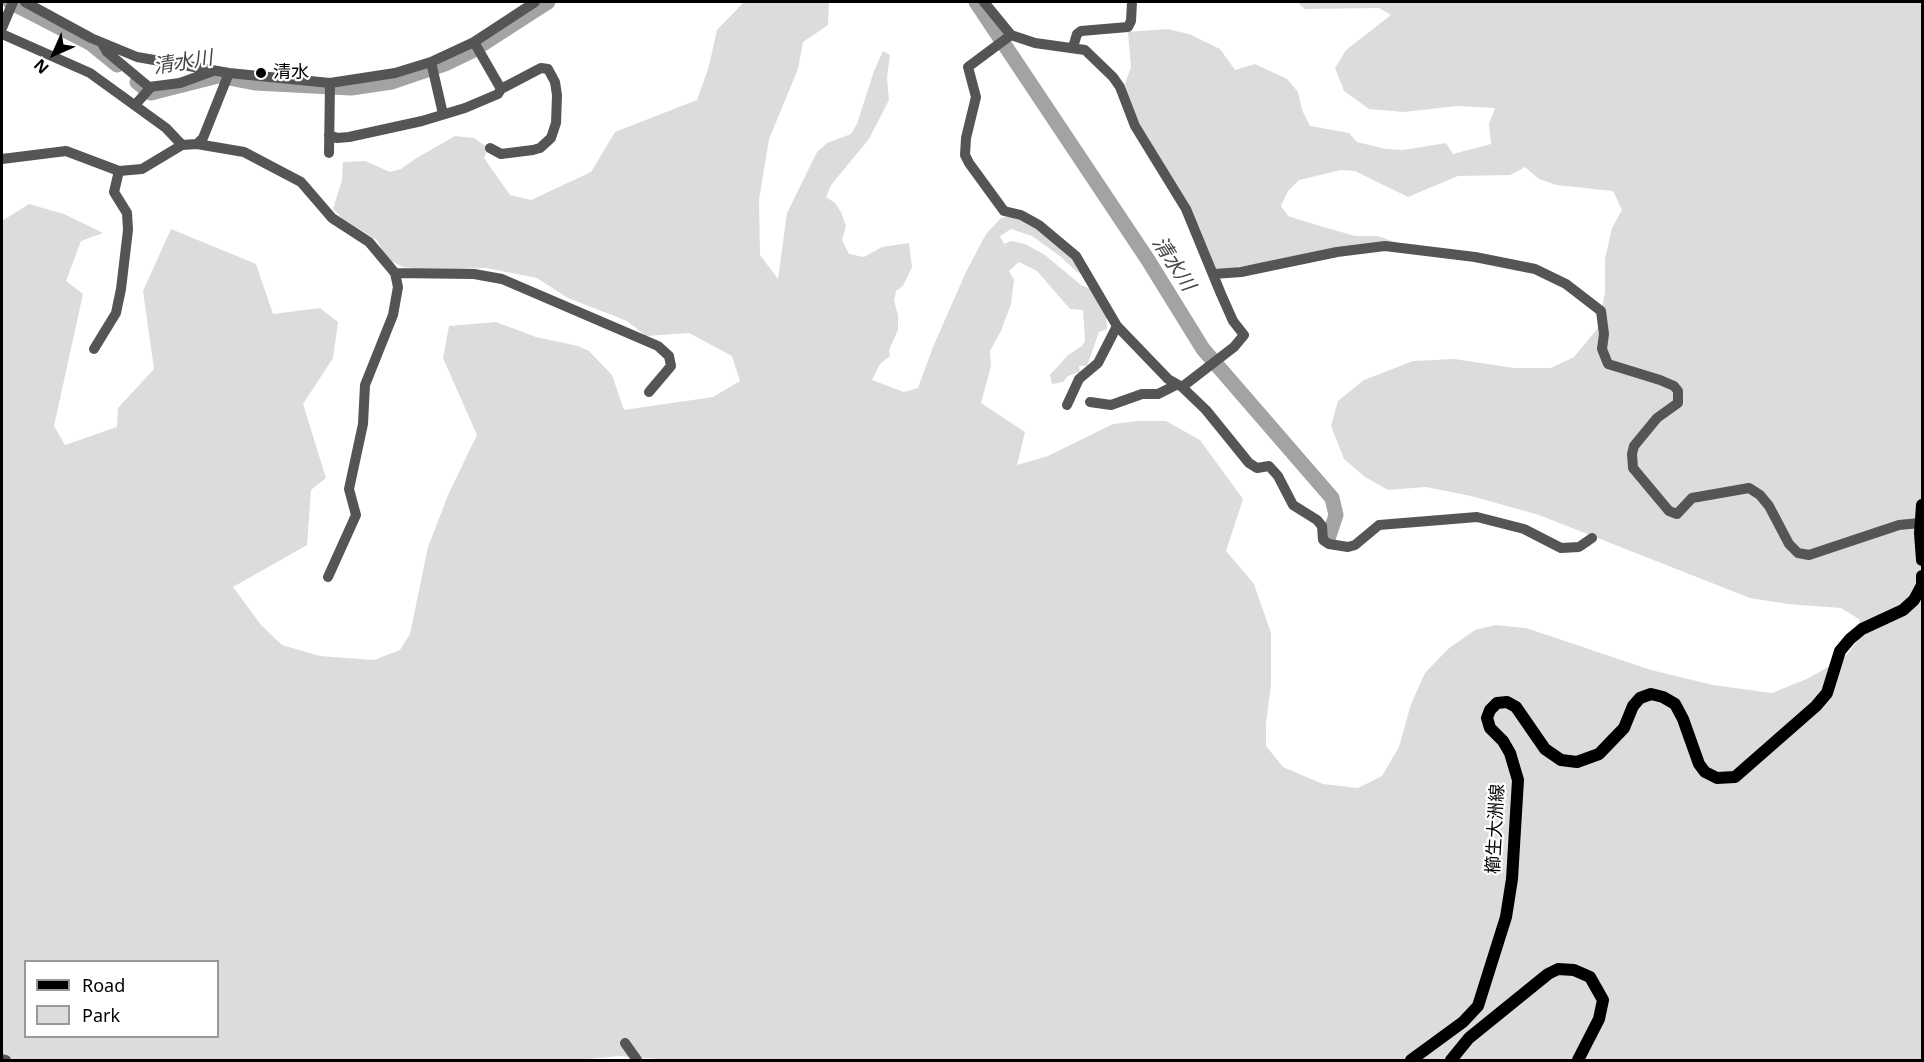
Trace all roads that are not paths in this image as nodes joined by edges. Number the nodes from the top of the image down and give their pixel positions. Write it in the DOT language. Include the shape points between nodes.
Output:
graph roads {
  1 [pos="12,2"];
  2 [pos="24,2"];
  3 [pos="535,2"];
  4 [pos="984,2"];
  5 [pos="1132,2"];
  6 [pos="2,28"];
  7 [pos="2,34"];
  8 [pos="1011,34"];
  9 [pos="474,42"];
  10 [pos="102,43"];
  11 [pos="1073,47"];
  12 [pos="431,62"];
  13 [pos="213,70"];
  14 [pos="229,73"];
  15 [pos="330,83"];
  16 [pos="151,87"];
  17 [pos="501,89"];
  18 [pos="135,105"];
  19 [pos="443,114"];
  20 [pos="329,135"];
  21 [pos="196,144"];
  22 [pos="182,145"];
  23 [pos="490,148"];
  24 [pos="329,153"];
  25 [pos="2,159"];
  26 [pos="119,171"];
  27 [pos="395,273"];
  28 [pos="1214,274"];
  29 [pos="1117,326"];
  30 [pos="94,349"];
  31 [pos="1179,386"];
  32 [pos="649,392"];
  33 [pos="1090,402"];
  34 [pos="1067,405"];
  35 [pos="1923,506"];
  36 [pos="1920,523"];
  37 [pos="1592,538"];
  38 [pos="1923,560"];
  39 [pos="1923,576"];
  40 [pos="328,577"];
  41 [pos="625,1043"];
  42 [pos="2,1059"];
  43 [pos="6,1060"];
  44 [pos="637,1060"];
  45 [pos="1411,1060"];
  46 [pos="1451,1060"];
  47 [pos="1578,1060"];
  1 -- 6 [label="street"];
  2 -- 10 [label="street"];
  3 -- 9 [label="street"];
  4 -- 8 [label="street"];
  5 -- 11 [label="street" via="1128,27 1082,31"];
  7 -- 18 [label="street" via="90,73"];
  8 -- 11 [label="street" via="1035,43"];
  8 -- 29 [label="street" via="968,67 976,98 965,155 1004,211 1039,225 1076,256"];
  9 -- 12 [label="street"];
  9 -- 17 [label="street"];
  10 -- 13 [label="street" via="137,57"];
  10 -- 16 [label="street" via="107,52"];
  11 -- 28 [label="street" via="1085,50 1120,87 1135,126 1186,209"];
  12 -- 15 [label="street" via="395,73"];
  12 -- 19 [label="street"];
  13 -- 14 [label="street"];
  13 -- 16 [label="street" via="180,83"];
  14 -- 15 [label="street"];
  14 -- 21 [label="street" via="204,138"];
  15 -- 20 [label="street"];
  16 -- 18 [label="street"];
  17 -- 19 [label="street"];
  17 -- 23 [label="street" via="541,68 548,69 556,89 556,123 551,138 540,148 501,154"];
  18 -- 22 [label="street"];
  19 -- 20 [label="street" via="350,137"];
  20 -- 24 [label="street"];
  21 -- 22 [label="street"];
  21 -- 27 [label="street" via="244,152 301,182 332,218 369,242"];
  22 -- 26 [label="street" via="142,169"];
  25 -- 26 [label="street" via="66,151"];
  26 -- 30 [label="street" via="114,192 126,213 128,230 121,289 116,312"];
  27 -- 32 [label="street" via="474,274 502,279 658,346 669,356 671,366"];
  27 -- 40 [label="street" via="398,287 393,315 365,385 363,423 349,489 356,515"];
  28 -- 31 [label="street" via="1233,321 1244,335 1234,347"];
  28 -- 36 [label="street" via="1385,246 1535,268 1566,284 1601,311 1602,349 1608,364 1660,380 1678,391 1678,403 1657,418 1632,454 1633,468 1669,511 1677,514 1692,498 1749,488 1769,506 1789,544 1798,553 1809,555 1899,525"];
  29 -- 31 [label="street"];
  29 -- 34 [label="street" via="1098,363 1079,379"];
  31 -- 33 [label="street" via="1111,405"];
  31 -- 37 [label="street" via="1206,410 1249,463 1257,468 1269,466 1293,506 1323,526 1323,540 1329,544 1355,545 1379,525 1477,517 1524,529 1561,548 1579,547"];
  35 -- 36 [label="main road"];
  36 -- 38 [label="main road"];
  39 -- 45 [label="main road, 櫛生大洲線" via="1914,600 1904,610 1862,629 1840,651 1827,693 1816,706 1735,777 1718,778 1705,772 1679,711 1663,696 1651,694 1640,698 1624,728 1599,754 1577,762 1561,760 1545,749 1516,707 1507,702 1497,703 1487,718 1510,753 1518,780 1506,917 1478,1006 1463,1022"];
  41 -- 44 [label="street"];
  42 -- 43 [label="street"];
  46 -- 47 [label="main road" via="1469,1038 1558,969 1590,977 1603,1000 1599,1019"];
}
